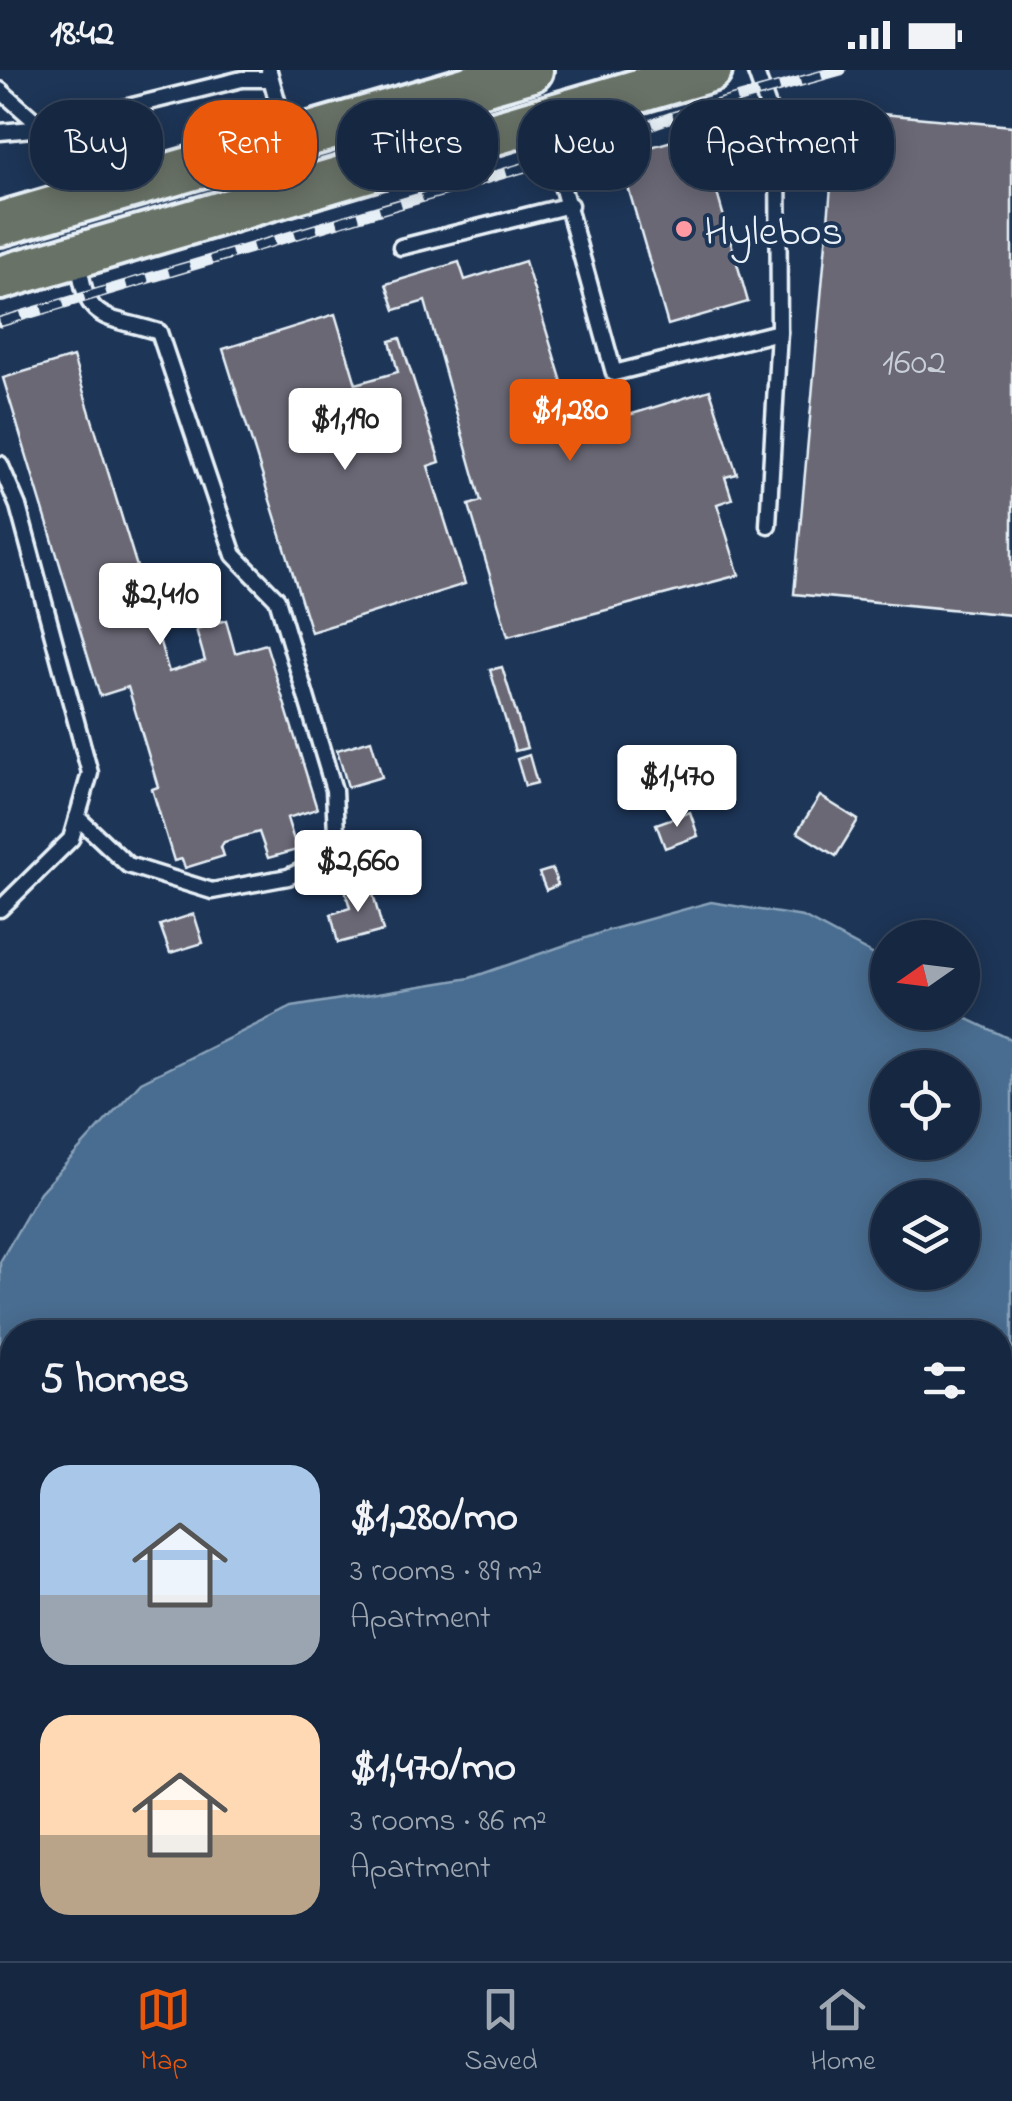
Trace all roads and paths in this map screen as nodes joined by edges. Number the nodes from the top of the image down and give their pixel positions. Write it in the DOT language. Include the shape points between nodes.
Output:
graph roads {
  1 [pos="531,70"];
  2 [pos="710,70"];
  3 [pos="755,70"];
  4 [pos="269,74"];
  5 [pos="0,90"];
  6 [pos="159,100"];
  7 [pos="277,100"];
  8 [pos="606,100"];
  9 [pos="30,117"];
  10 [pos="518,125"];
  11 [pos="30,129"];
  12 [pos="0,132"];
  13 [pos="317,135"];
  14 [pos="183,173"];
  15 [pos="565,190"];
  16 [pos="570,205"];
  17 [pos="0,224"];
  18 [pos="402,247"];
  19 [pos="78,255"];
  20 [pos="0,278"];
  21 [pos="779,332"];
  22 [pos="0,464"];
  23 [pos="768,526"];
  24 [pos="78,817"];
  25 [pos="0,909"];
  1 -- 13 [label="main road"];
  2 -- 8 [label="main road"];
  3 -- 21 [label="lane" via="778,135"];
  4 -- 6 [label="lane"];
  4 -- 7 [label="lane"];
  5 -- 9 [label="lane"];
  10 -- 19 [label="main road"];
  11 -- 12 [label="lane"];
  14 -- 17 [label="main road"];
  15 -- 16 [label="lane"];
  16 -- 18 [label="lane"];
  16 -- 21 [label="lane" via="614,373"];
  19 -- 20 [label="main road"];
  19 -- 24 [label="lane" via="83,298 96,312 158,332 234,555 278,599 334,790 336,833 320,862 288,877 212,890 128,866"];
  21 -- 23 [label="lane"];
  22 -- 24 [label="lane" via="18,506 90,773"];
  24 -- 25 [label="lane" via="72,838"];
}
